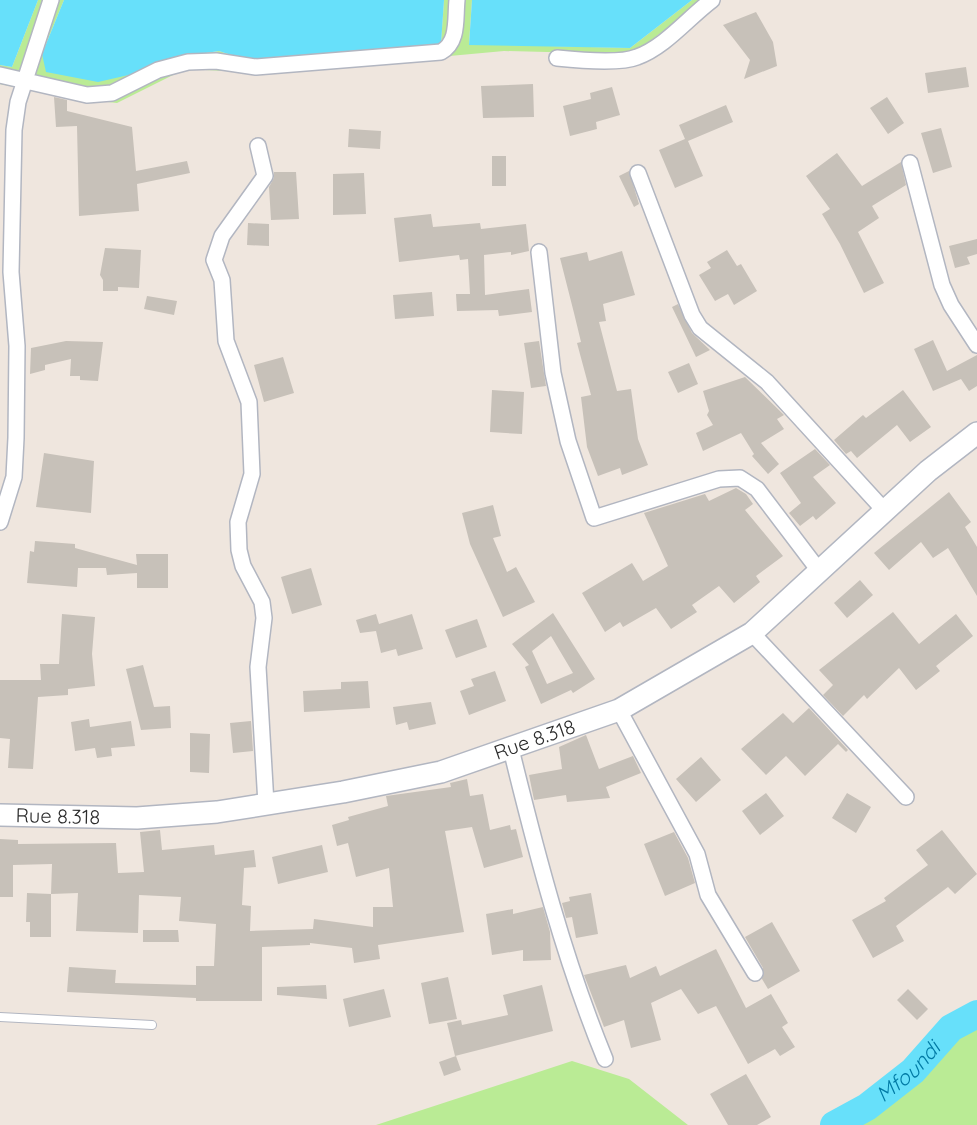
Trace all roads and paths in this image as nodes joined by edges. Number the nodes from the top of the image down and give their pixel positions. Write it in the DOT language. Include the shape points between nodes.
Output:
graph roads {
  1 [pos="51,0"];
  2 [pos="457,0"];
  3 [pos="712,0"];
  4 [pos="557,58"];
  5 [pos="0,75"];
  6 [pos="27,81"];
  7 [pos="258,146"];
  8 [pos="910,163"];
  9 [pos="638,173"];
  10 [pos="539,252"];
  11 [pos="6,295"];
  12 [pos="977,345"];
  13 [pos="977,433"];
  14 [pos="884,510"];
  15 [pos="0,522"];
  16 [pos="820,572"];
  17 [pos="752,633"];
  18 [pos="619,710"];
  19 [pos="511,749"];
  20 [pos="906,797"];
  21 [pos="266,804"];
  22 [pos="0,815"];
  23 [pos="755,973"];
  24 [pos="0,1017"];
  25 [pos="152,1025"];
  26 [pos="604,1059"];
  1 -- 6 [label="street"];
  2 -- 6 [label="street" via="454,38 450,47 441,52 256,67 216,61 188,62 158,70 103,94 87,95"];
  3 -- 4 [label="street" via="636,58"];
  5 -- 6 [label="street"];
  6 -- 11 [label="street" via="18,102 14,130"];
  7 -- 21 [label="street" via="266,176 222,236 214,260 222,280 226,341 249,402 252,474 238,522 239,550 262,602 264,618 258,667"];
  8 -- 12 [label="street" via="942,285"];
  9 -- 14 [label="street" via="700,328 767,382"];
  10 -- 16 [label="street" via="553,373 590,514 598,518 719,479 740,478 757,489"];
  11 -- 15 [label="street" via="17,346 14,477"];
  13 -- 14 [label="main road, Rue 8.318"];
  14 -- 16 [label="main road, Rue 8.318"];
  16 -- 17 [label="main road, Rue 8.318"];
  17 -- 18 [label="main road, Rue 8.318"];
  17 -- 20 [label="street"];
  18 -- 19 [label="main road, Rue 8.318"];
  18 -- 23 [label="street" via="697,854 708,895"];
  19 -- 21 [label="main road, Rue 8.318" via="441,772"];
  19 -- 26 [label="street" via="570,969"];
  21 -- 22 [label="main road, Rue 8.318" via="137,818"];
  24 -- 25 [label="lane"];
}
